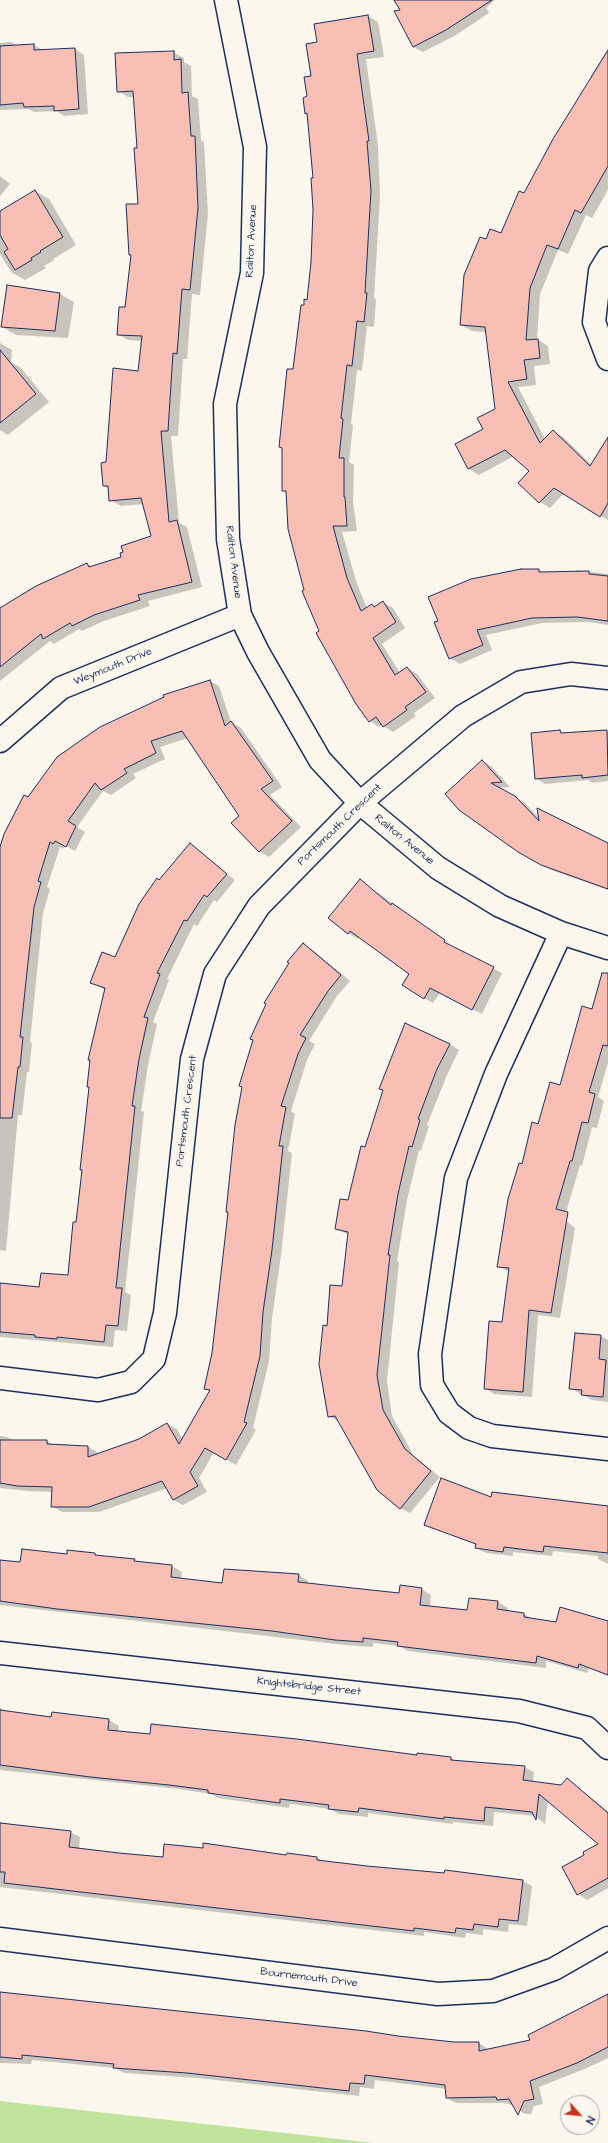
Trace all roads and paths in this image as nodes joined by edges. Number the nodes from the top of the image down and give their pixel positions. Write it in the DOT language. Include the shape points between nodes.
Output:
graph roads {
  1 [pos="226,0"];
  2 [pos="608,258"];
  3 [pos="608,359"];
  4 [pos="240,615"];
  5 [pos="608,678"];
  6 [pos="0,741"];
  7 [pos="360,804"];
  8 [pos="561,933"];
  9 [pos="608,948"];
  10 [pos="0,1378"];
  11 [pos="608,1449"];
  12 [pos="0,1653"];
  13 [pos="608,1748"];
  14 [pos="608,1938"];
  15 [pos="0,1939"];
  1 -- 4 [label="street, Railton Avenue" via="255,147 252,273 224,404 228,539"];
  2 -- 3 [label="street" via="600,271 594,322"];
  4 -- 6 [label="street, Weymouth Drive" via="61,688"];
  4 -- 7 [label="street, Railton Avenue" via="258,652 320,760"];
  5 -- 7 [label="street, Portsmouth Crescent" via="571,674 521,682 463,716"];
  7 -- 8 [label="street, Railton Avenue" via="438,868 500,906"];
  7 -- 10 [label="street, Portsmouth Crescent" via="259,906 215,974 192,1059 165,1313 154,1359 131,1382 98,1390"];
  8 -- 9 [label="street, Railton Avenue"];
  8 -- 11 [label="street" via="496,1074 456,1178 430,1354 432,1385 449,1413 469,1428 486,1434"];
  12 -- 13 [label="street, Knightsbridge Street" via="519,1711 587,1728"];
  14 -- 15 [label="street, Bournemouth Drive" via="554,1969 493,1991 438,1994"];
}
